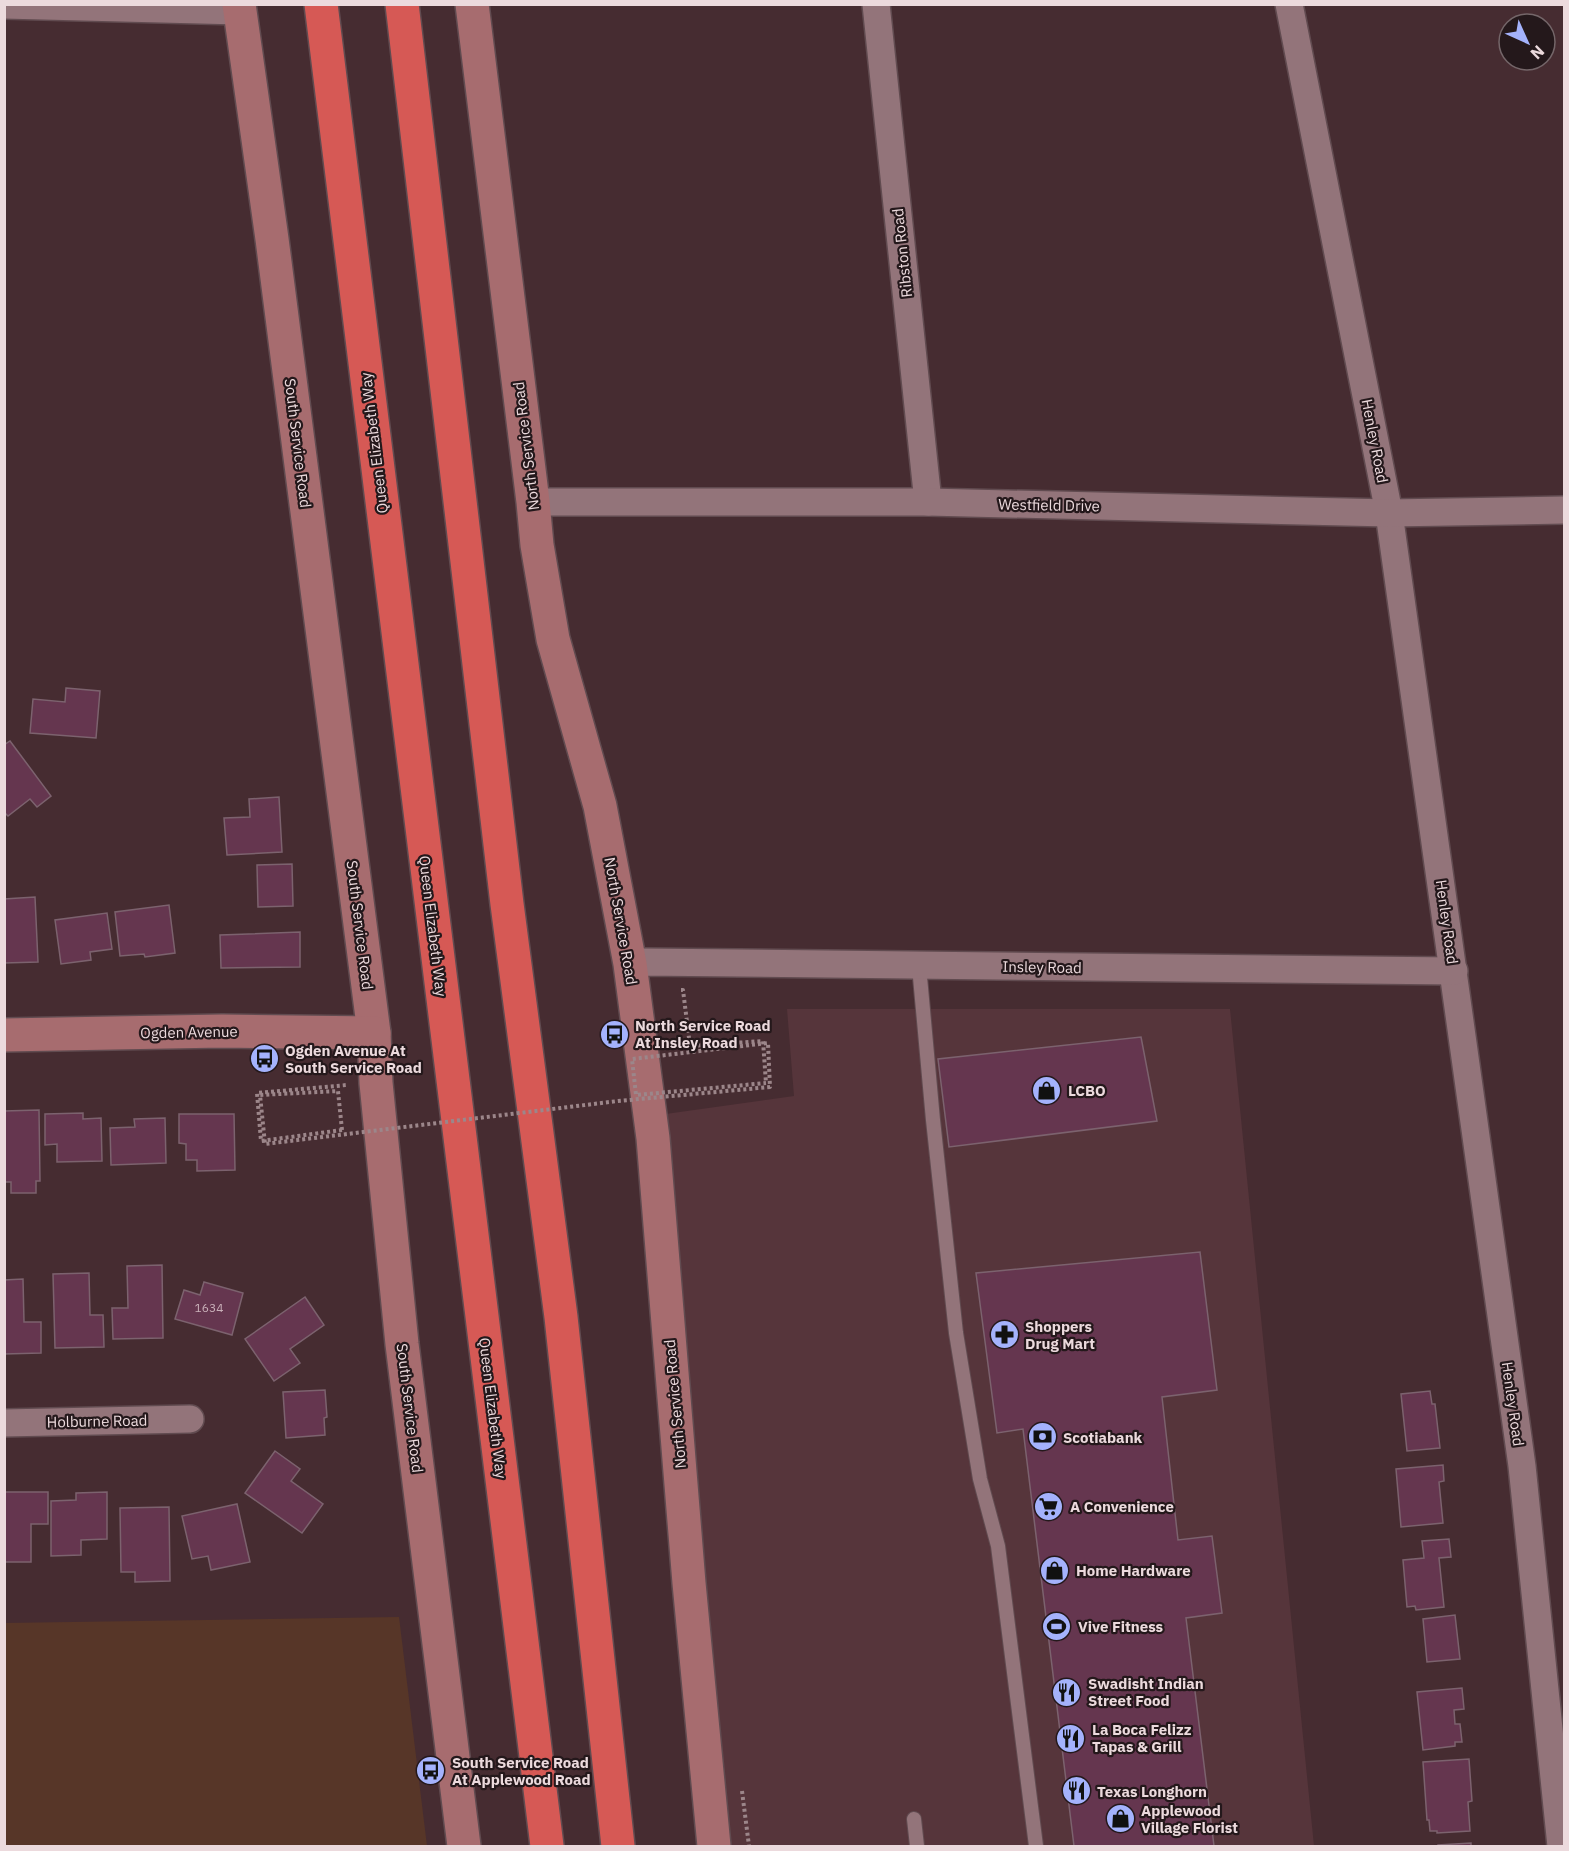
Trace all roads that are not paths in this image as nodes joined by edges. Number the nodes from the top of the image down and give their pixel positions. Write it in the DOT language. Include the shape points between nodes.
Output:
graph roads {
  1 [pos="321,4"];
  2 [pos="402,4"];
  3 [pos="472,4"];
  4 [pos="876,4"];
  5 [pos="1289,4"];
  6 [pos="4,6"];
  7 [pos="239,8"];
  8 [pos="533,502"];
  9 [pos="928,502"];
  10 [pos="1564,510"];
  11 [pos="1389,513"];
  12 [pos="630,964"];
  13 [pos="919,966"];
  14 [pos="1454,971"];
  15 [pos="374,1033"];
  16 [pos="4,1035"];
  17 [pos="190,1419"];
  18 [pos="4,1423"];
  19 [pos="914,1820"];
  20 [pos="464,1846"];
  21 [pos="547,1846"];
  22 [pos="618,1846"];
  23 [pos="714,1846"];
  24 [pos="917,1846"];
  25 [pos="1036,1846"];
  26 [pos="1561,1846"];
  1 -- 21 [label="highway, Queen Elizabeth Way"];
  2 -- 22 [label="highway" via="507,904 561,1317"];
  3 -- 8 [label="main road, North Service Road"];
  4 -- 9 [label="street, Ribston Road"];
  5 -- 11 [label="street, Henley Road"];
  6 -- 7 [label="street"];
  7 -- 15 [label="main road, South Service Road"];
  8 -- 9 [label="street, Westfield Drive"];
  8 -- 12 [label="main road, North Service Road" via="553,639 600,806"];
  9 -- 11 [label="street, Westfield Drive"];
  10 -- 11 [label="street, Westfield Drive"];
  11 -- 14 [label="street, Henley Road"];
  12 -- 13 [label="street, Insley Road"];
  12 -- 23 [label="main road, North Service Road" via="653,1138"];
  13 -- 14 [label="street, Insley Road"];
  13 -- 25 [label="lane" via="956,1333 980,1479 998,1546"];
  14 -- 26 [label="street, Henley Road" via="1522,1466"];
  15 -- 16 [label="main road, Ogden Avenue"];
  15 -- 20 [label="main road, South Service Road" via="403,1356"];
  17 -- 18 [label="street, Holburne Road"];
  19 -- 24 [label="lane"];
}
